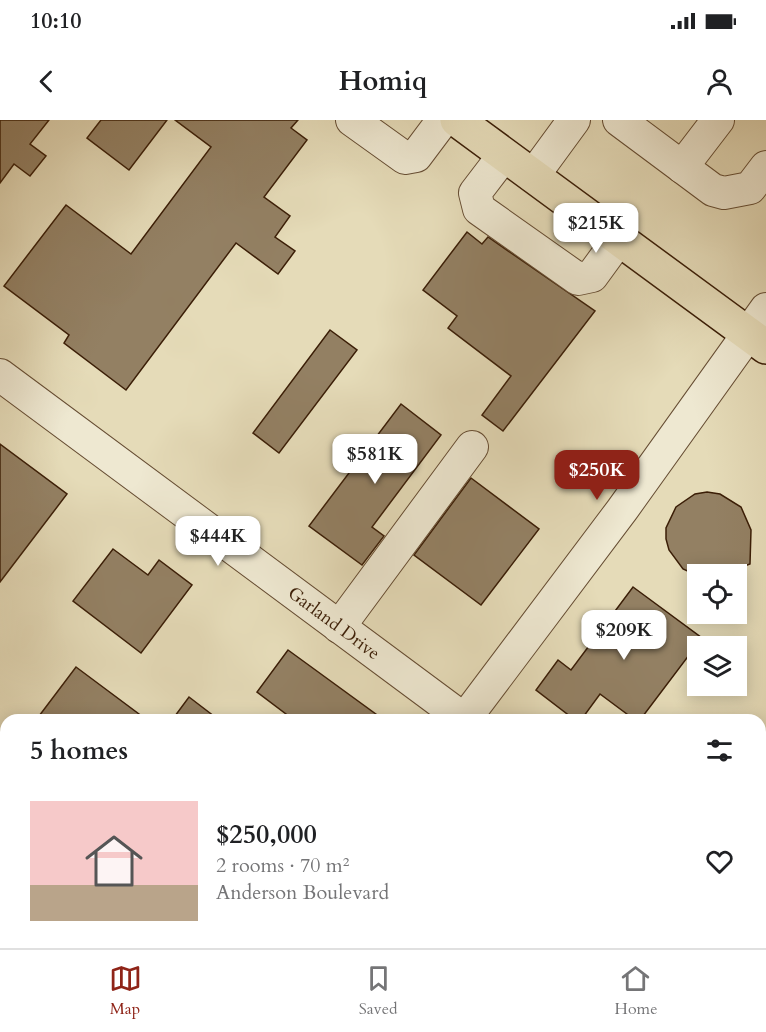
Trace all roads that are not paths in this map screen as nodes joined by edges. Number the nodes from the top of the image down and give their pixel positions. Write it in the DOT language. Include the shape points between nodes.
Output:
graph roads {
  1 [pos="352,120"];
  2 [pos="443,120"];
  3 [pos="457,120"];
  4 [pos="574,120"];
  5 [pos="619,120"];
  6 [pos="718,120"];
  7 [pos="504,155"];
  8 [pos="682,167"];
  9 [pos="766,167"];
  10 [pos="533,176"];
  11 [pos="619,239"];
  12 [pos="760,330"];
  13 [pos="0,375"];
  14 [pos="472,447"];
  15 [pos="339,627"];
  16 [pos="456,714"];
  17 [pos="469,714"];
  1 -- 2 [label="street" via="405,158 416,156"];
  3 -- 7 [label="main road"];
  4 -- 10 [label="street"];
  5 -- 8 [label="street"];
  6 -- 8 [label="street"];
  7 -- 10 [label="main road"];
  7 -- 11 [label="street" via="475,193 478,209 578,279 592,276"];
  8 -- 9 [label="street" via="713,190 724,193 750,188"];
  10 -- 11 [label="main road"];
  11 -- 12 [label="main road"];
  12 -- 17 [label="street"];
  13 -- 15 [label="street, Garland Drive"];
  14 -- 15 [label="street"];
  15 -- 16 [label="street, Garland Drive"];
}
